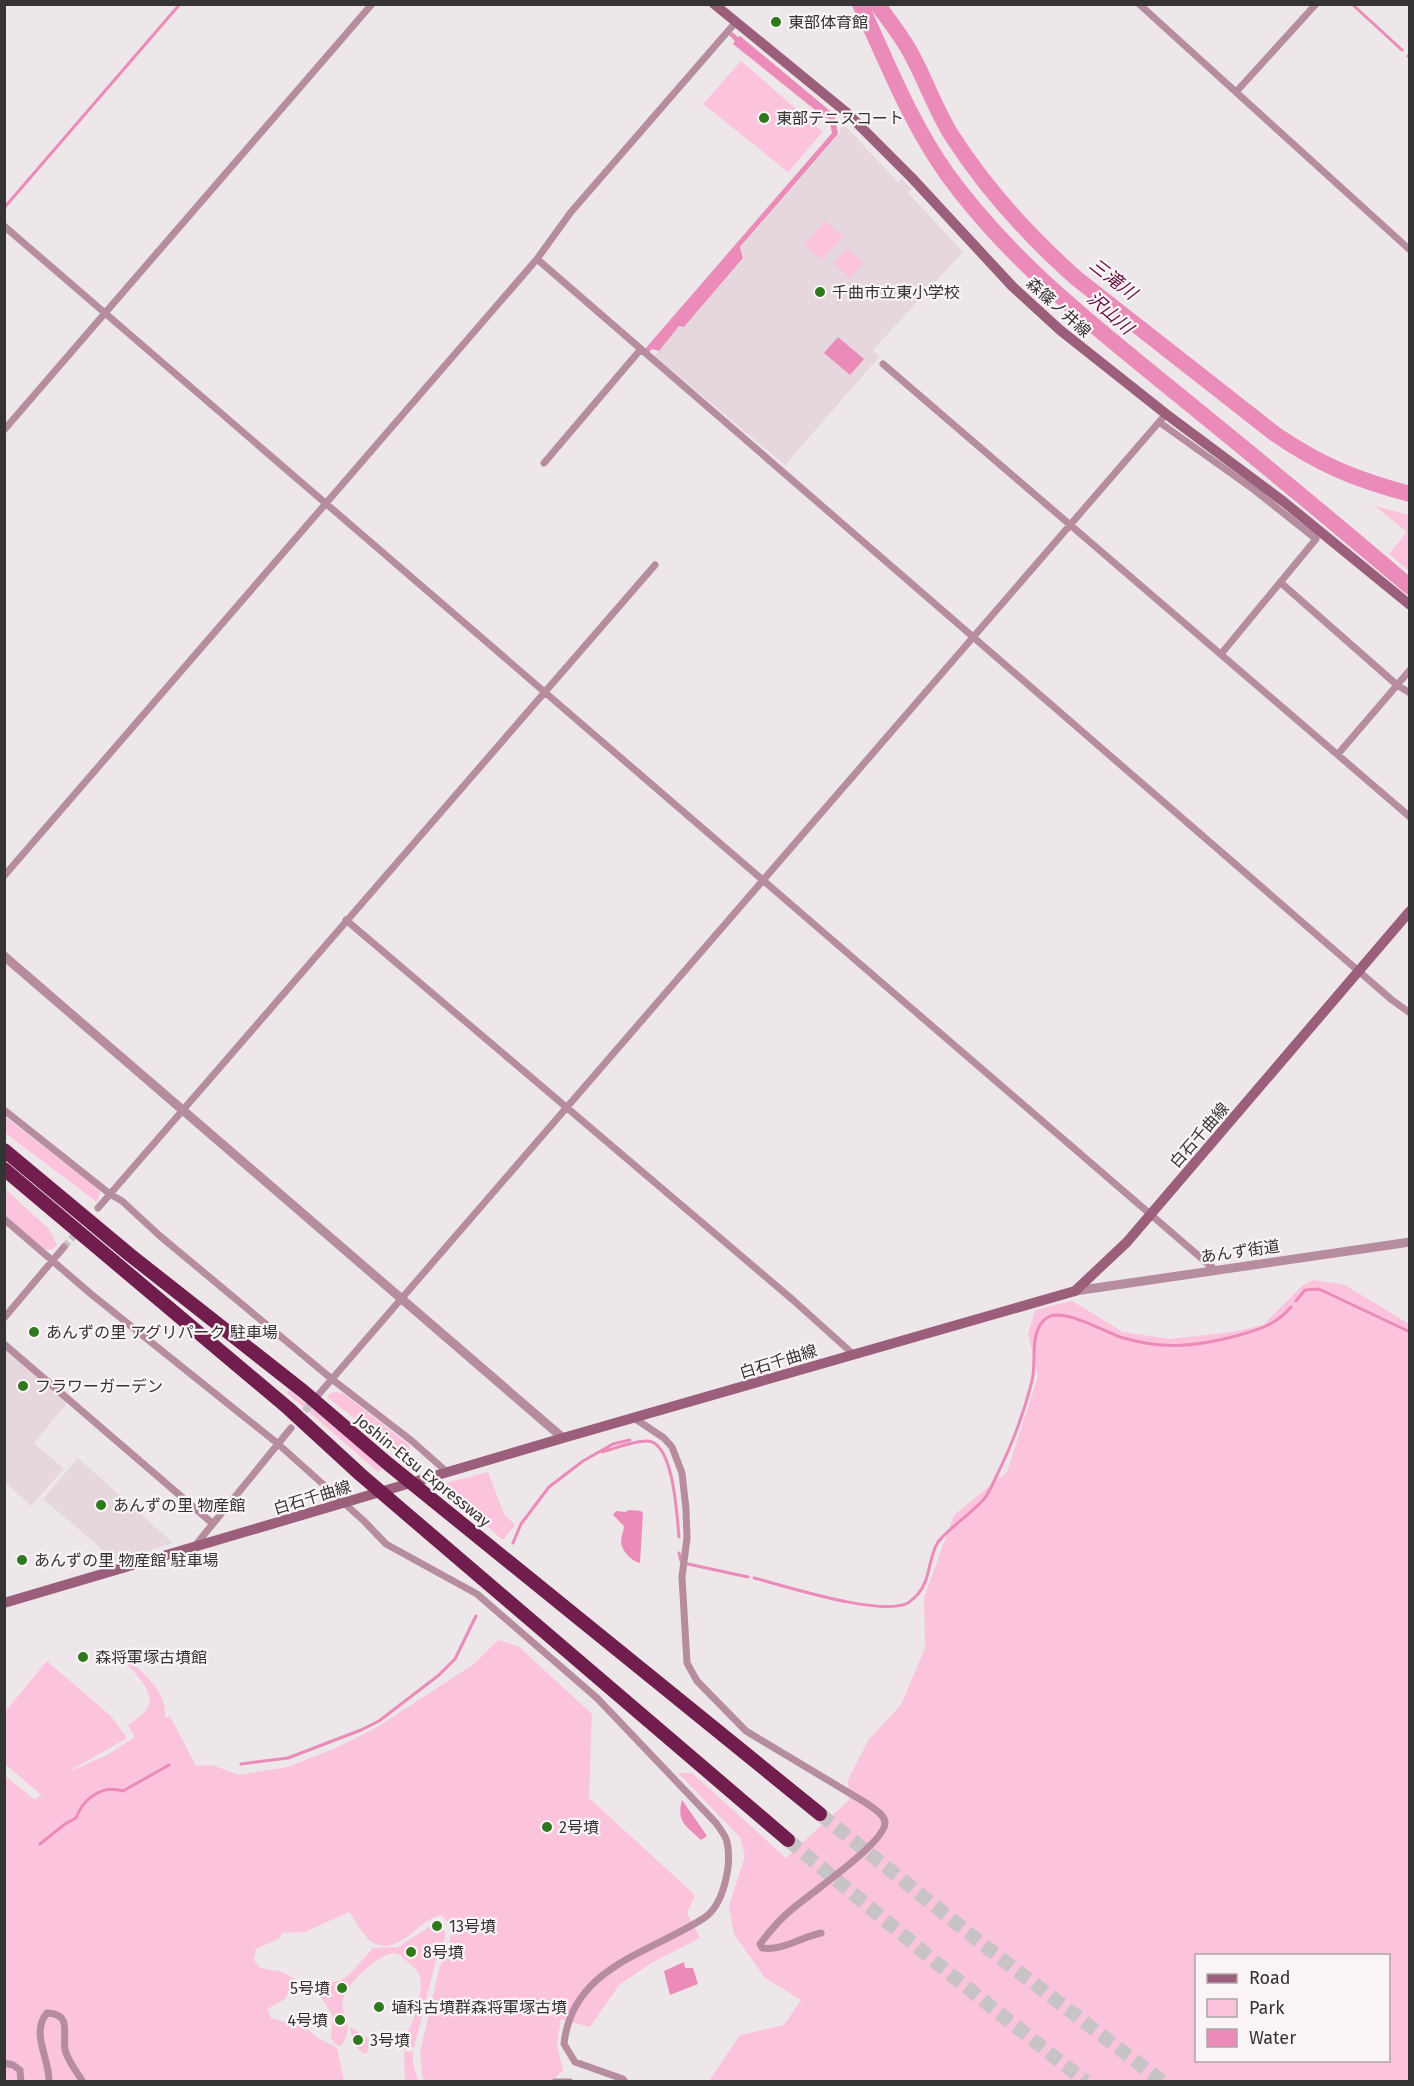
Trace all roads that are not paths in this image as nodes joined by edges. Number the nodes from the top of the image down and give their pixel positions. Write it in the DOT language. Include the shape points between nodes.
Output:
graph roads {
  1 [pos="372,4"];
  2 [pos="714,4"];
  3 [pos="1139,4"];
  4 [pos="1316,4"];
  5 [pos="735,23"];
  6 [pos="1236,92"];
  7 [pos="4,226"];
  8 [pos="1410,250"];
  9 [pos="537,259"];
  10 [pos="105,313"];
  11 [pos="641,349"];
  12 [pos="883,364"];
  13 [pos="1162,418"];
  14 [pos="4,430"];
  15 [pos="544,463"];
  16 [pos="326,502"];
  17 [pos="1071,524"];
  18 [pos="655,565"];
  19 [pos="1280,582"];
  20 [pos="1410,605"];
  21 [pos="974,638"];
  22 [pos="1221,654"];
  23 [pos="1410,670"];
  24 [pos="1397,685"];
  25 [pos="545,692"];
  26 [pos="1410,693"];
  27 [pos="1338,754"];
  28 [pos="1410,817"];
  29 [pos="4,876"];
  30 [pos="764,880"];
  31 [pos="1410,911"];
  32 [pos="346,920"];
  33 [pos="4,956"];
  34 [pos="1359,971"];
  35 [pos="1410,1013"];
  36 [pos="566,1108"];
  37 [pos="182,1109"];
  38 [pos="4,1110"];
  39 [pos="4,1150"];
  40 [pos="4,1169"];
  41 [pos="110,1194"];
  42 [pos="98,1208"];
  43 [pos="1151,1214"];
  44 [pos="4,1219"];
  45 [pos="1410,1242"];
  46 [pos="64,1247"];
  47 [pos="52,1261"];
  48 [pos="1215,1270"];
  49 [pos="1075,1291"];
  50 [pos="403,1299"];
  51 [pos="4,1318"];
  52 [pos="4,1344"];
  53 [pos="853,1354"];
  54 [pos="333,1380"];
  55 [pos="319,1394"];
  56 [pos="634,1418"];
  57 [pos="291,1428"];
  58 [pos="563,1438"];
  59 [pos="277,1443"];
  60 [pos="447,1472"];
  61 [pos="343,1503"];
  62 [pos="212,1524"];
  63 [pos="193,1548"];
  64 [pos="4,1604"];
  65 [pos="820,1814"];
  66 [pos="788,1840"];
  67 [pos="820,1933"];
  68 [pos="4,2063"];
  69 [pos="21,2082"];
  70 [pos="49,2082"];
  71 [pos="83,2082"];
  72 [pos="555,2082"];
  73 [pos="570,2082"];
  74 [pos="625,2082"];
  1 -- 10 [label="street"];
  2 -- 5 [label="main road, 森篠ノ井線"];
  3 -- 6 [label="street"];
  4 -- 6 [label="street"];
  5 -- 9 [label="street" via="571,212"];
  5 -- 13 [label="main road, 森篠ノ井線" via="846,112 1036,308"];
  6 -- 8 [label="street"];
  7 -- 10 [label="street"];
  9 -- 11 [label="street"];
  9 -- 16 [label="street"];
  10 -- 14 [label="street"];
  10 -- 16 [label="street"];
  11 -- 15 [label="street"];
  11 -- 21 [label="street"];
  12 -- 17 [label="street"];
  13 -- 17 [label="street"];
  13 -- 19 [label="street" via="1316,539"];
  13 -- 20 [label="main road, 森篠ノ井線" via="1284,502"];
  16 -- 25 [label="street"];
  16 -- 29 [label="street"];
  17 -- 21 [label="street"];
  17 -- 22 [label="street"];
  18 -- 25 [label="street"];
  19 -- 22 [label="street"];
  19 -- 24 [label="street"];
  21 -- 30 [label="street"];
  21 -- 34 [label="street"];
  22 -- 27 [label="street"];
  23 -- 24 [label="street"];
  24 -- 26 [label="street"];
  24 -- 27 [label="street"];
  25 -- 30 [label="street"];
  25 -- 32 [label="street"];
  27 -- 28 [label="street"];
  30 -- 36 [label="street"];
  30 -- 43 [label="street"];
  31 -- 34 [label="main road, 白石千曲線"];
  32 -- 36 [label="street"];
  32 -- 37 [label="street"];
  33 -- 37 [label="street"];
  34 -- 35 [label="street"];
  34 -- 43 [label="main road, 白石千曲線"];
  36 -- 50 [label="street"];
  36 -- 53 [label="street"];
  37 -- 41 [label="street"];
  37 -- 50 [label="street"];
  38 -- 41 [label="street"];
  39 -- 65 [label="highway, Joshin-Etsu Expressway"];
  40 -- 66 [label="highway" via="288,1408"];
  41 -- 42 [label="street"];
  41 -- 54 [label="street"];
  43 -- 48 [label="street"];
  43 -- 49 [label="main road, 白石千曲線"];
  44 -- 47 [label="street"];
  45 -- 48 [label="street, あんず街道"];
  46 -- 47 [label="street"];
  47 -- 51 [label="street"];
  47 -- 59 [label="street"];
  48 -- 49 [label="street, あんず街道"];
  49 -- 53 [label="main road, 白石千曲線"];
  50 -- 54 [label="street"];
  50 -- 58 [label="street"];
  52 -- 62 [label="street"];
  53 -- 56 [label="main road, 白石千曲線"];
  54 -- 55 [label="street"];
  54 -- 60 [label="street"];
  56 -- 58 [label="main road, 白石千曲線"];
  56 -- 67 [label="street" via="672,1447 682,1473 687,1538 682,1577 690,1672 746,1731 866,1803 885,1822 883,1830 862,1852 792,1909 760,1944 762,1948 778,1948"];
  57 -- 59 [label="street"];
  58 -- 60 [label="main road, 白石千曲線"];
  59 -- 61 [label="street"];
  59 -- 62 [label="street"];
  60 -- 61 [label="main road, 白石千曲線"];
  61 -- 63 [label="main road, 白石千曲線"];
  61 -- 74 [label="street" via="386,1544 477,1594 597,1698 716,1823 727,1840 729,1863 722,1894 706,1917 610,1969 570,2014 564,2044 575,2062"];
  62 -- 63 [label="street"];
  63 -- 64 [label="main road, 白石千曲線"];
  68 -- 69 [label="street" via="14,2064 20,2070"];
  70 -- 71 [label="street" via="40,2030 47,2013 56,2013 62,2019 66,2028 65,2051"];
  72 -- 73 [label="street"];
}
